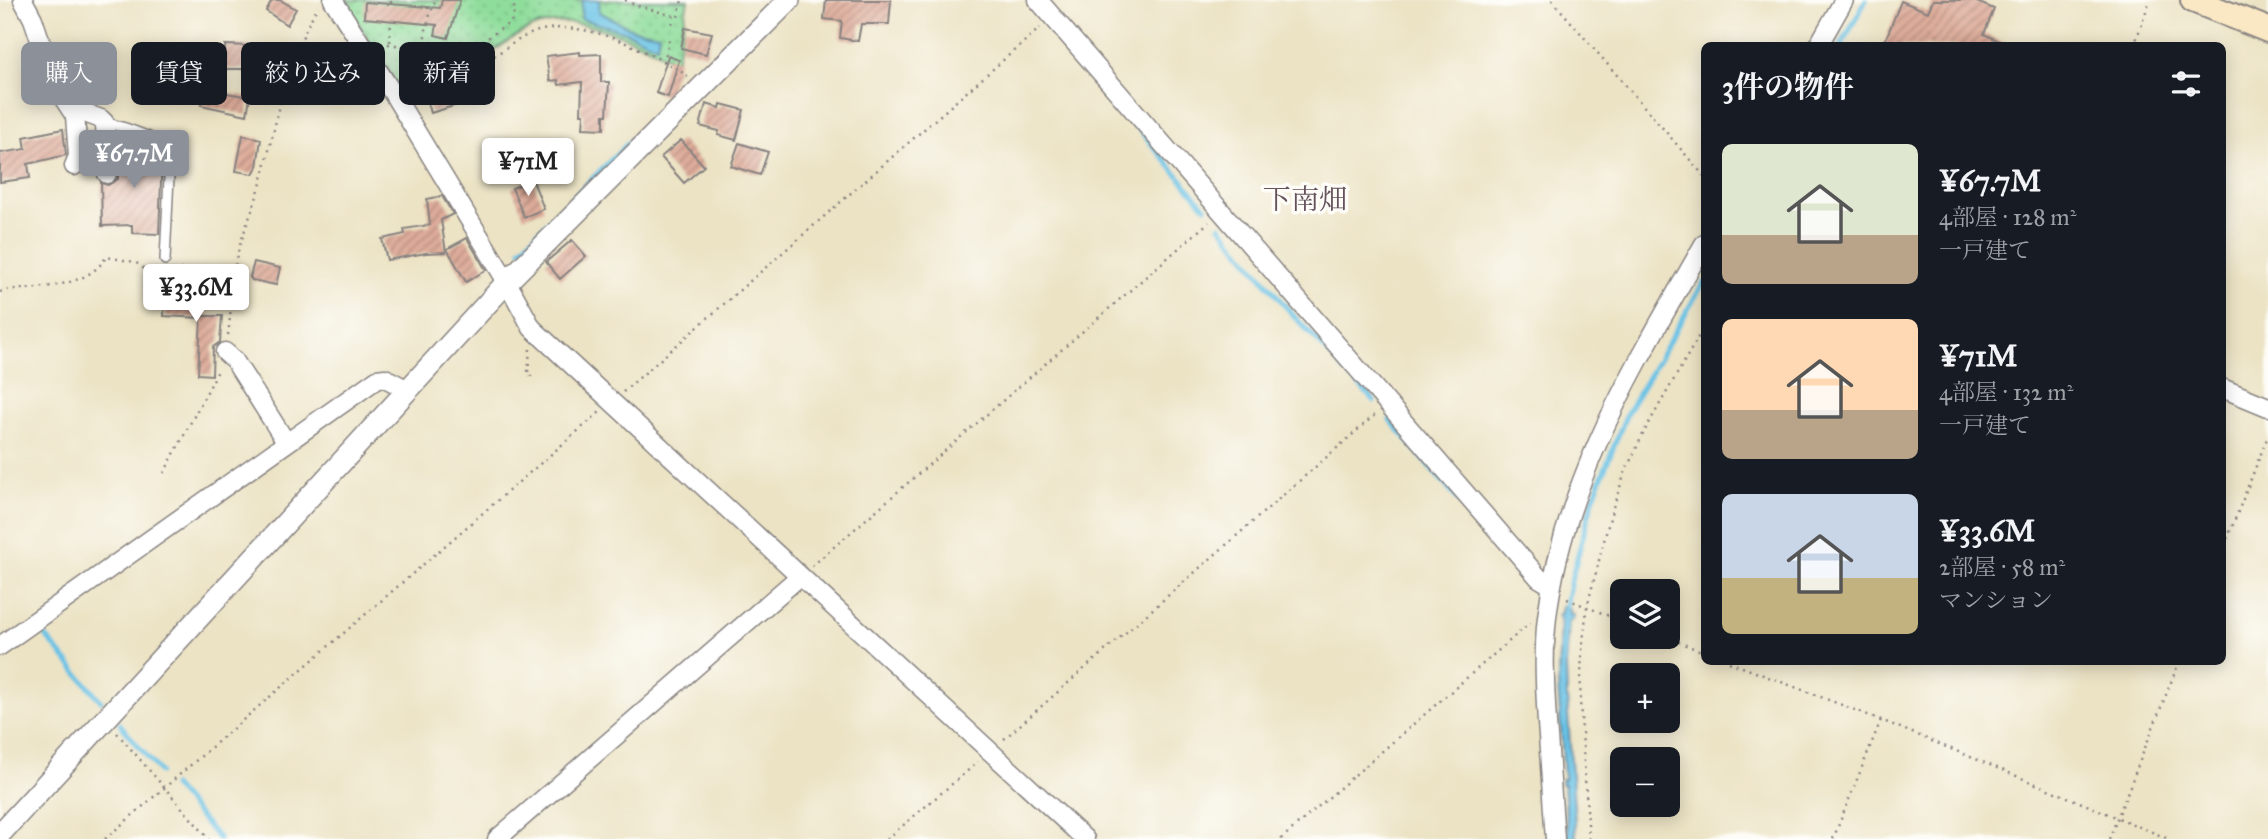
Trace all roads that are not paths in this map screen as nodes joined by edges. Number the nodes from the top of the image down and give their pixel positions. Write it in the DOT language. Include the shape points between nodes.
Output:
graph roads {
  1 [pos="23,0"];
  2 [pos="333,0"];
  3 [pos="789,0"];
  4 [pos="1038,0"];
  5 [pos="1844,0"];
  6 [pos="2193,0"];
  7 [pos="2226,6"];
  8 [pos="2268,30"];
  9 [pos="1820,42"];
  10 [pos="71,108"];
  11 [pos="105,122"];
  12 [pos="74,166"];
  13 [pos="107,174"];
  14 [pos="1701,249"];
  15 [pos="165,260"];
  16 [pos="507,282"];
  17 [pos="225,352"];
  18 [pos="406,389"];
  19 [pos="2226,390"];
  20 [pos="2268,407"];
  21 [pos="286,442"];
  22 [pos="799,577"];
  23 [pos="1551,589"];
  24 [pos="0,646"];
  25 [pos="0,834"];
  26 [pos="497,839"];
  27 [pos="1084,839"];
  28 [pos="1555,839"];
  1 -- 10 [label="street" via="56,87"];
  2 -- 16 [label="street"];
  3 -- 16 [label="street"];
  4 -- 23 [label="street"];
  5 -- 9 [label="street"];
  6 -- 7 [label="main road"];
  7 -- 8 [label="main road"];
  10 -- 11 [label="street"];
  10 -- 12 [label="street" via="78,156"];
  11 -- 13 [label="street"];
  11 -- 15 [label="lane" via="168,148"];
  14 -- 23 [label="street" via="1599,436"];
  16 -- 18 [label="street"];
  16 -- 22 [label="street" via="532,328"];
  17 -- 21 [label="street"];
  18 -- 21 [label="street" via="385,378 377,379"];
  18 -- 25 [label="street"];
  19 -- 20 [label="street"];
  21 -- 24 [label="street"];
  22 -- 26 [label="street"];
  22 -- 27 [label="street"];
  23 -- 28 [label="street" via="1545,680"];
}
